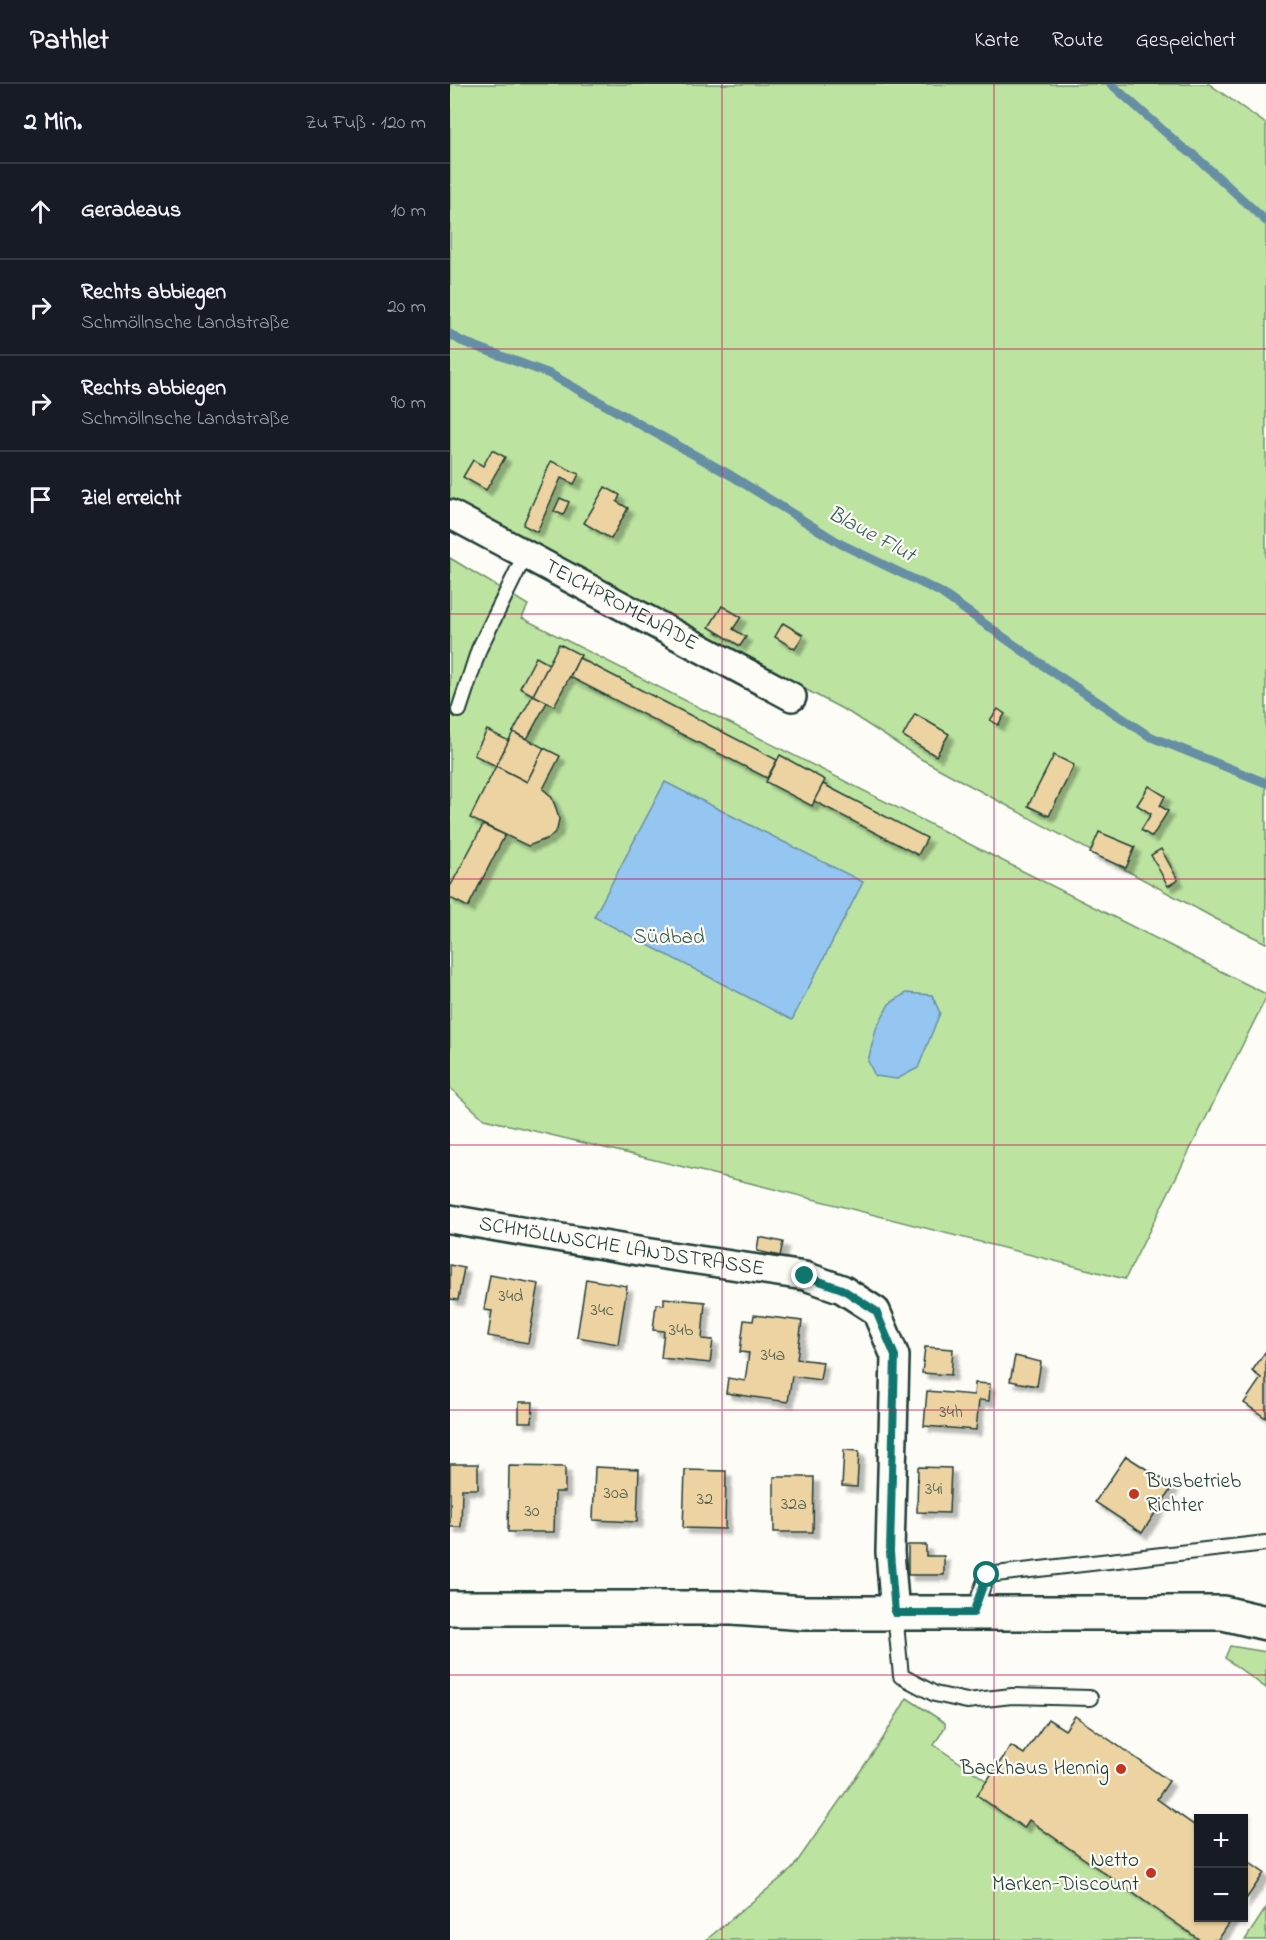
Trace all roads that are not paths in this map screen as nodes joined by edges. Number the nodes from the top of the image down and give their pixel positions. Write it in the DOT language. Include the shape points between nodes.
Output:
graph roads {
  1 [pos="450,514"];
  2 [pos="525,555"];
  3 [pos="792,697"];
  4 [pos="459,710"];
  5 [pos="450,1219"];
  6 [pos="1266,1543"];
  7 [pos="450,1608"];
  8 [pos="895,1613"];
  9 [pos="973,1613"];
  10 [pos="1266,1623"];
  11 [pos="1090,1698"];
  1 -- 2 [label="street, TEICHPROMENADE"];
  2 -- 3 [label="street, TEICHPROMENADE"];
  2 -- 4 [label="lane" via="479,649"];
  5 -- 8 [label="street, SCHMÖLLNSCHE LANDSTRASSE" via="805,1276 842,1289 876,1311 895,1356 890,1552"];
  6 -- 9 [label="lane" via="987,1575"];
  7 -- 8 [label="main road" via="732,1608"];
  8 -- 9 [label="main road"];
  8 -- 11 [label="lane" via="902,1676 935,1694 967,1701 1012,1696"];
  9 -- 10 [label="main road" via="1223,1614"];
}
